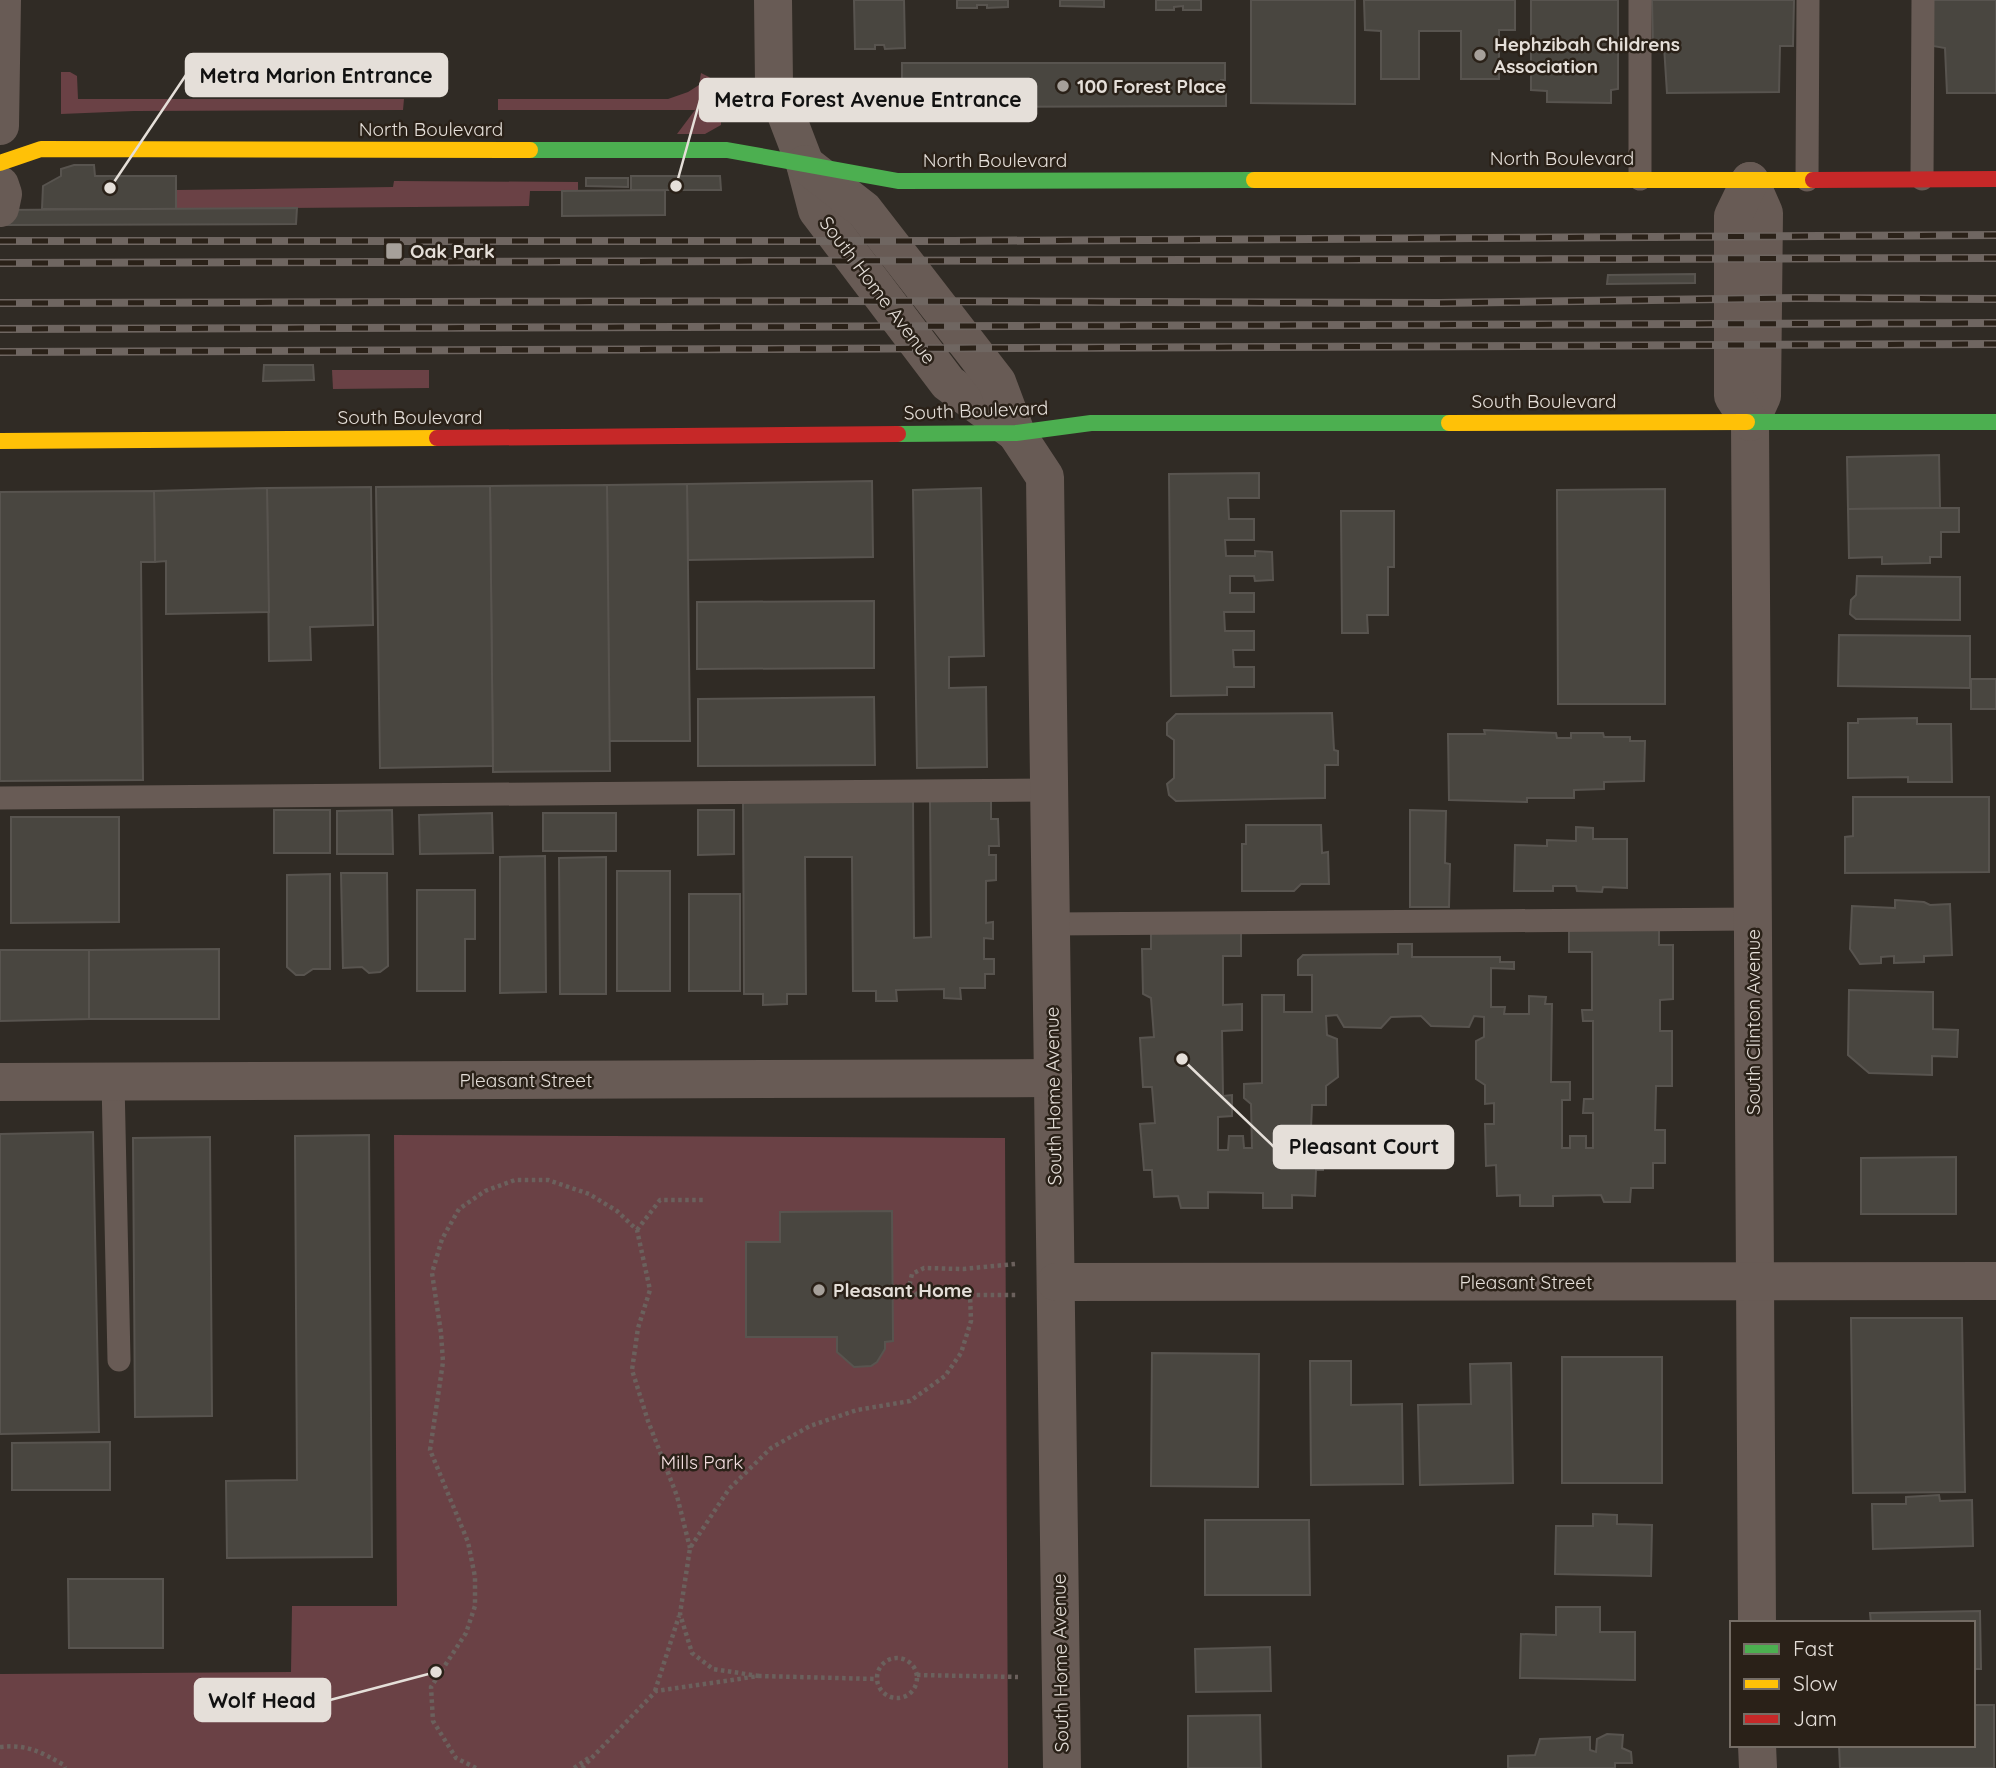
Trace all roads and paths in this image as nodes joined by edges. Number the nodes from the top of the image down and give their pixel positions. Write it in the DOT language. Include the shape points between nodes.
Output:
graph roads {
  1 [pos="2,0"];
  2 [pos="773,0"];
  3 [pos="1640,0"];
  4 [pos="1808,0"];
  5 [pos="1923,0"];
  6 [pos="0,126"];
  7 [pos="0,163"];
  8 [pos="805,164"];
  9 [pos="1640,179"];
  10 [pos="1922,179"];
  11 [pos="1996,179"];
  12 [pos="1808,180"];
  13 [pos="1750,181"];
  14 [pos="0,185"];
  15 [pos="0,208"];
  16 [pos="1751,422"];
  17 [pos="1996,422"];
  18 [pos="1016,433"];
  19 [pos="0,441"];
  20 [pos="1049,790"];
  21 [pos="0,798"];
  22 [pos="1752,919"];
  23 [pos="1051,924"];
  24 [pos="1053,1078"];
  25 [pos="113,1081"];
  26 [pos="0,1082"];
  27 [pos="704,1200"];
  28 [pos="637,1230"];
  29 [pos="1015,1264"];
  30 [pos="1996,1281"];
  31 [pos="1056,1282"];
  32 [pos="1754,1282"];
  33 [pos="970,1294"];
  34 [pos="1016,1295"];
  35 [pos="119,1360"];
  36 [pos="690,1548"];
  37 [pos="680,1614"];
  38 [pos="1756,1621"];
  39 [pos="917,1675"];
  40 [pos="759,1676"];
  41 [pos="1018,1677"];
  42 [pos="877,1679"];
  43 [pos="655,1692"];
  44 [pos="0,1746"];
  45 [pos="1757,1747"];
  46 [pos="600,1751"];
  47 [pos="65,1768"];
  48 [pos="476,1768"];
  49 [pos="574,1768"];
  50 [pos="582,1768"];
  51 [pos="1062,1768"];
  52 [pos="1758,1768"];
  1 -- 6 [label="street"];
  2 -- 8 [label="street" via="774,83"];
  3 -- 9 [label="lane"];
  4 -- 12 [label="lane"];
  5 -- 10 [label="lane"];
  7 -- 8 [label="street, North Boulevard" via="41,149 727,150"];
  8 -- 9 [label="street, North Boulevard" via="898,181"];
  8 -- 18 [label="street, South Home Avenue" via="864,210 997,382"];
  9 -- 13 [label="street, North Boulevard"];
  10 -- 11 [label="street, North Boulevard"];
  10 -- 12 [label="street, North Boulevard"];
  12 -- 13 [label="street, North Boulevard"];
  13 -- 16 [label="street" via="1733,216 1733,396"];
  14 -- 15 [label="street"];
  16 -- 17 [label="street, South Boulevard"];
  16 -- 18 [label="street, South Boulevard" via="1091,423"];
  16 -- 22 [label="street, South Clinton Avenue"];
  18 -- 19 [label="street, South Boulevard"];
  18 -- 20 [label="street, South Home Avenue" via="1045,477"];
  20 -- 21 [label="lane"];
  20 -- 23 [label="street, South Home Avenue"];
  22 -- 23 [label="lane"];
  22 -- 32 [label="street, South Clinton Avenue"];
  23 -- 24 [label="street, South Home Avenue"];
  24 -- 25 [label="street, Pleasant Street"];
  24 -- 31 [label="street, South Home Avenue"];
  25 -- 26 [label="street, Pleasant Street"];
  25 -- 35 [label="lane"];
  27 -- 28 [label="path" via="660,1200"];
  28 -- 36 [label="path" via="650,1290 632,1370 677,1496"];
  28 -- 48 [label="path" via="589,1194 548,1180 515,1180 485,1191 459,1209 442,1239 432,1273 443,1362 430,1450 468,1542 475,1606 466,1633 431,1687 433,1721 456,1758"];
  29 -- 33 [label="path" via="924,1268 909,1280 916,1295"];
  30 -- 32 [label="street, Pleasant Street"];
  31 -- 32 [label="street, Pleasant Street"];
  31 -- 51 [label="street, South Home Avenue"];
  32 -- 38 [label="street, South Clinton Avenue"];
  33 -- 34 [label="path"];
  33 -- 36 [label="path" via="971,1321 961,1353 945,1377 910,1401 857,1410 810,1426 771,1448 729,1489"];
  36 -- 37 [label="path"];
  37 -- 40 [label="path" via="692,1653 713,1669"];
  37 -- 43 [label="path"];
  39 -- 41 [label="path"];
  39 -- 42 [label="path" via="906,1660 892,1658 880,1666"];
  39 -- 42 [label="path" via="915,1688 899,1699 881,1691"];
  40 -- 42 [label="path"];
  40 -- 43 [label="path"];
  43 -- 46 [label="path"];
  44 -- 47 [label="path" via="18,1745 40,1752"];
  45 -- 52 [label="street"];
  46 -- 49 [label="path"];
  46 -- 50 [label="path"];
}
